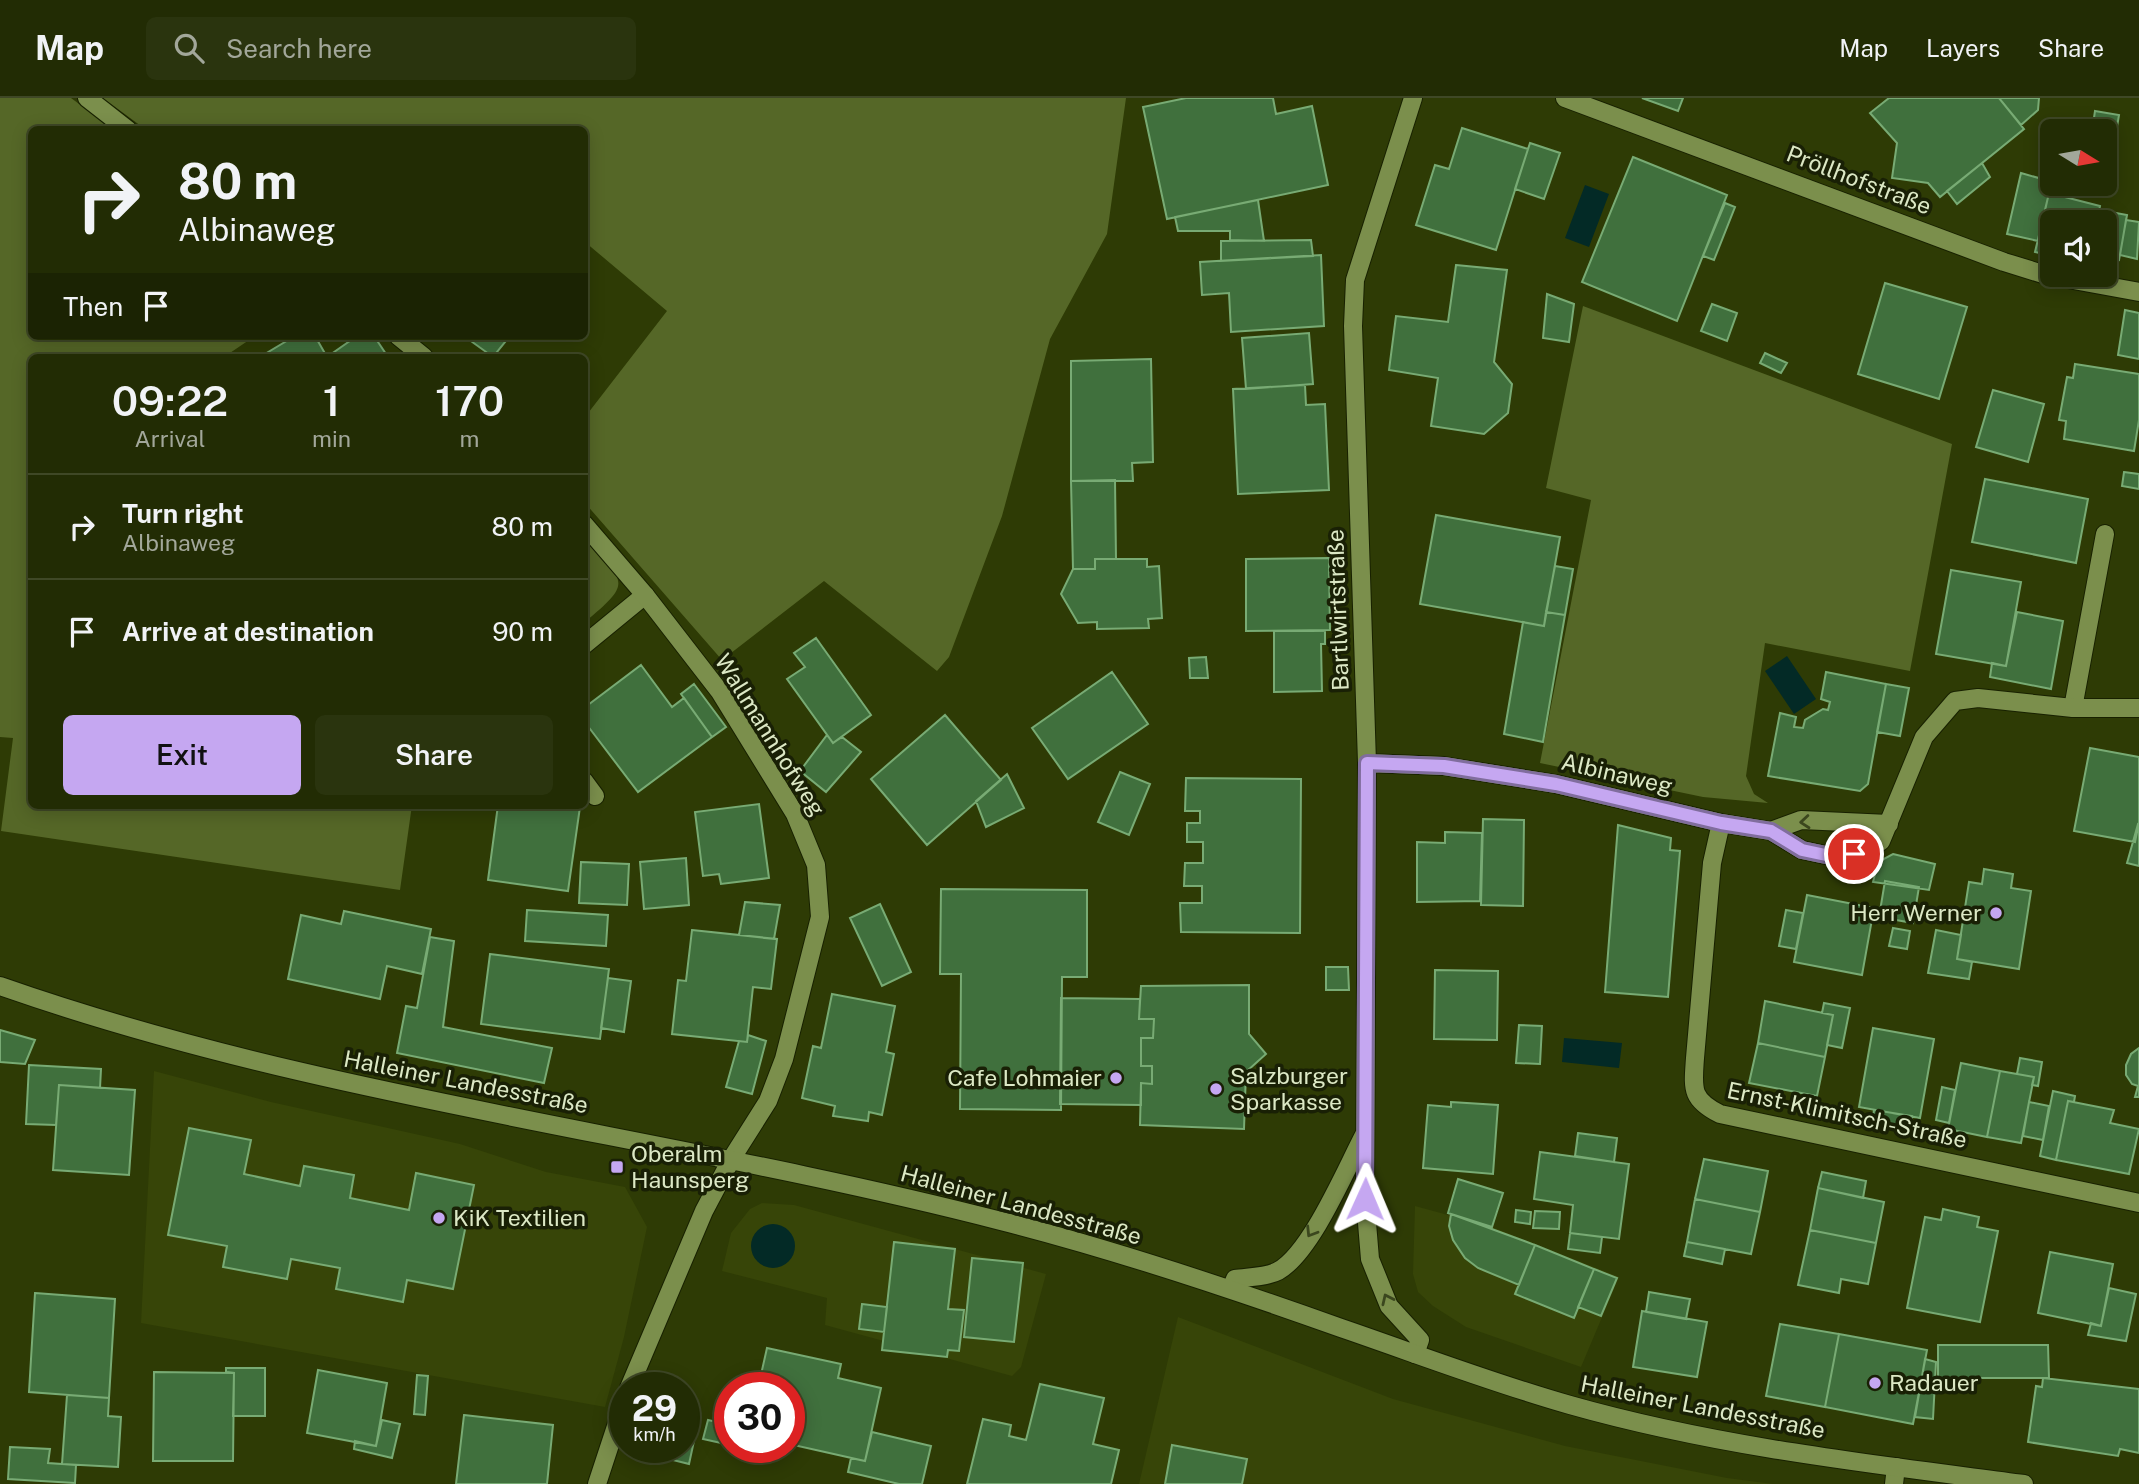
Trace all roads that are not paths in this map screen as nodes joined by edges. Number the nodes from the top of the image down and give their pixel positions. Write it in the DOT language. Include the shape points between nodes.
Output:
graph roads {
  1 [pos="87,98"];
  2 [pos="1413,98"];
  3 [pos="1565,98"];
  4 [pos="123,126"];
  5 [pos="2139,292"];
  6 [pos="403,340"];
  7 [pos="420,354"];
  8 [pos="588,529"];
  9 [pos="2105,534"];
  10 [pos="645,594"];
  11 [pos="588,642"];
  12 [pos="2073,708"];
  13 [pos="2139,708"];
  14 [pos="1367,763"];
  15 [pos="588,786"];
  16 [pos="595,796"];
  17 [pos="1721,823"];
  18 [pos="1889,824"];
  19 [pos="1771,831"];
  20 [pos="0,986"];
  21 [pos="1367,1129"];
  22 [pos="732,1158"];
  23 [pos="2139,1203"];
  24 [pos="1231,1289"];
  25 [pos="1415,1354"];
  26 [pos="635,1372"];
  27 [pos="609,1448"];
  28 [pos="1895,1476"];
  29 [pos="597,1484"];
  30 [pos="2024,1484"];
  1 -- 4 [label="street"];
  2 -- 14 [label="street, Bartlwirtstraße" via="1355,280"];
  3 -- 5 [label="street, Pröllhofstraße" via="2004,262 2046,275"];
  6 -- 7 [label="street"];
  8 -- 10 [label="street, Wallmannhofweg"];
  9 -- 12 [label="street"];
  10 -- 11 [label="street"];
  10 -- 22 [label="street, Wallmannhofweg" via="720,692 794,814 816,865 820,917 784,1059 768,1101"];
  12 -- 13 [label="street, Albinaweg"];
  12 -- 18 [label="street, Albinaweg" via="1978,698 1955,701 1924,737"];
  14 -- 17 [label="street, Albinaweg" via="1444,766 1556,784"];
  14 -- 21 [label="street, Bartlwirtstraße"];
  15 -- 16 [label="street"];
  17 -- 19 [label="street, Albinaweg"];
  17 -- 23 [label="street, Ernst-Klimitsch-Straße" via="1712,863 1693,1090 1704,1106 1720,1114"];
  18 -- 19 [label="street, Albinaweg, one-way" via="1801,820"];
  18 -- 19 [label="street, Albinaweg" via="1881,841 1840,858 1802,850"];
  20 -- 22 [label="street, Halleiner Landesstraße" via="261,1064 413,1098"];
  21 -- 24 [label="street, Bartlwirtstraße, one-way" via="1303,1246 1278,1271 1236,1279"];
  25 -- 21 [label="street, Bartlwirtstraße, one-way" via="1420,1340 1388,1306 1370,1259 1365,1199"];
  22 -- 24 [label="street, Halleiner Landesstraße" via="997,1220"];
  22 -- 26 [label="street, Wallmannhofweg" via="663,1301"];
  24 -- 25 [label="street, Halleiner Landesstraße"];
  25 -- 28 [label="street, Halleiner Landesstraße" via="1573,1406"];
  27 -- 29 [label="street"];
  28 -- 30 [label="street, Halleiner Landesstraße"];
}
